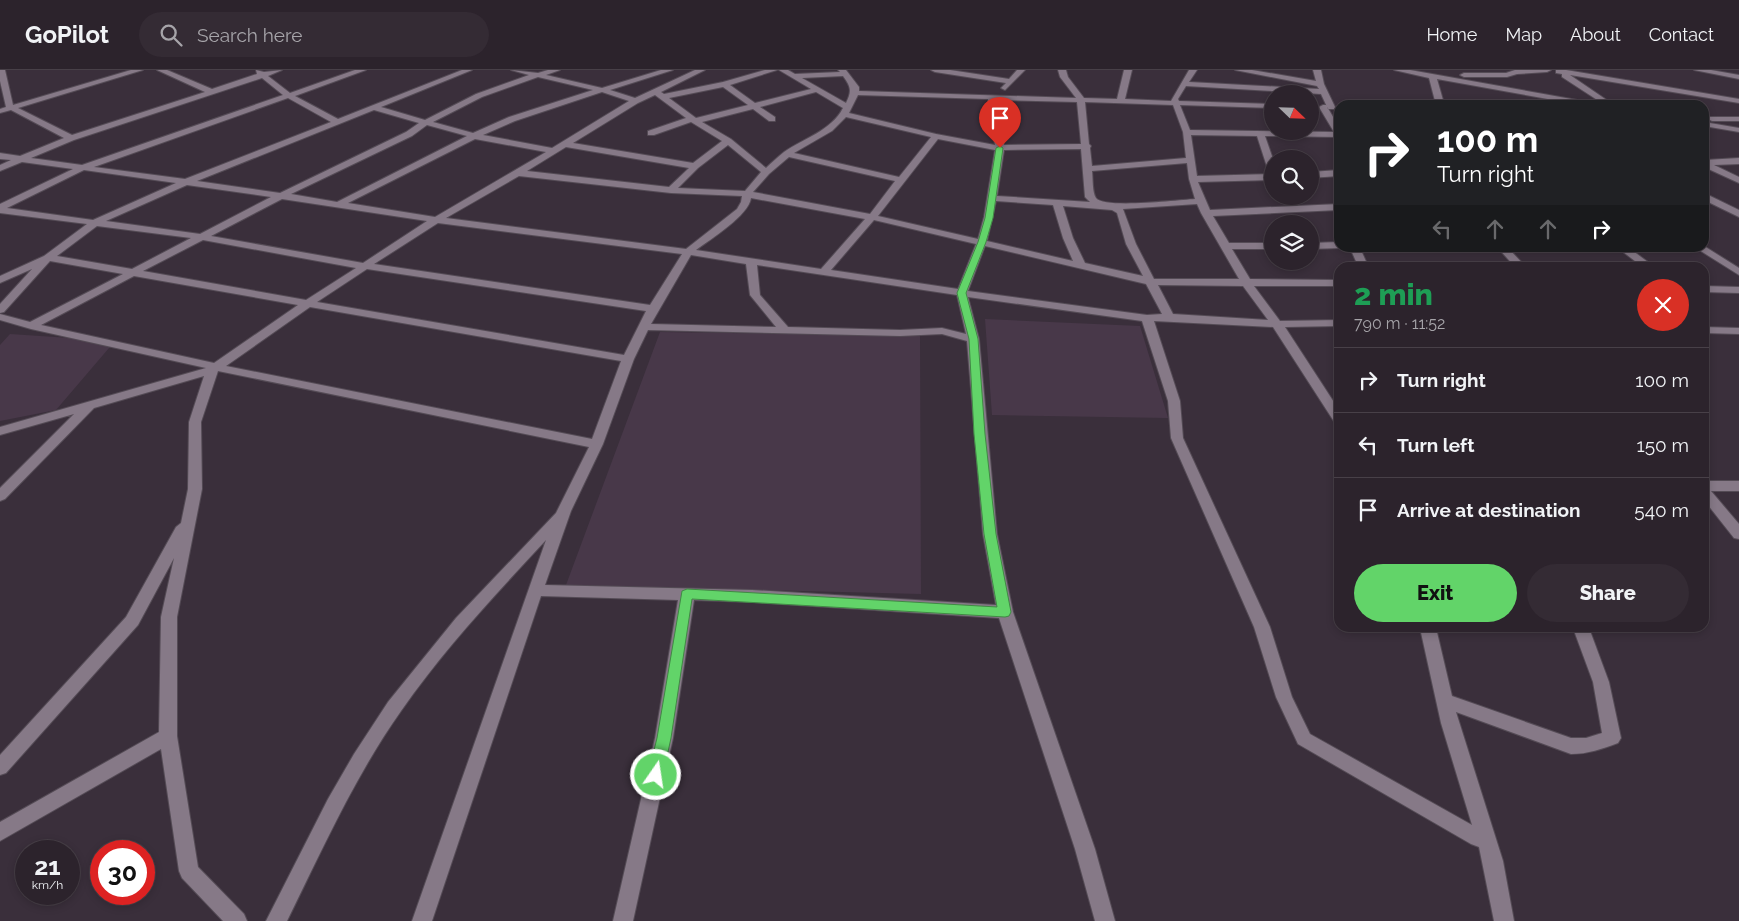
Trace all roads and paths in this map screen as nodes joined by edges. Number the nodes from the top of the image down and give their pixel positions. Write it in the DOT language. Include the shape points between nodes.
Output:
graph roads {
  1 [pos="1,70"];
  2 [pos="139,70"];
  3 [pos="161,70"];
  4 [pos="278,70"];
  5 [pos="362,70"];
  6 [pos="468,70"];
  7 [pos="515,70"];
  8 [pos="556,70"];
  9 [pos="668,70"];
  10 [pos="701,70"];
  11 [pos="773,70"];
  12 [pos="784,70"];
  13 [pos="935,70"];
  14 [pos="1021,70"];
  15 [pos="1062,70"];
  16 [pos="1128,70"];
  17 [pos="1239,70"];
  18 [pos="1317,70"];
  19 [pos="1398,70"];
  20 [pos="1547,70"];
  21 [pos="1698,70"];
  22 [pos="950,71"];
  23 [pos="1189,71"];
  24 [pos="1408,71"];
  25 [pos="1558,71"];
  26 [pos="843,72"];
  27 [pos="260,73"];
  28 [pos="1429,75"];
  29 [pos="536,76"];
  30 [pos="795,76"];
  31 [pos="1739,77"];
  32 [pos="1009,81"];
  33 [pos="724,84"];
  34 [pos="1182,84"];
  35 [pos="1320,84"];
  36 [pos="602,90"];
  37 [pos="817,90"];
  38 [pos="212,92"];
  39 [pos="1324,92"];
  40 [pos="855,93"];
  41 [pos="660,94"];
  42 [pos="288,95"];
  43 [pos="991,97"];
  44 [pos="1002,97"];
  45 [pos="1081,99"];
  46 [pos="1121,100"];
  47 [pos="1439,100"];
  48 [pos="1566,100"];
  49 [pos="1602,100"];
  50 [pos="635,101"];
  51 [pos="1739,101"];
  52 [pos="1175,103"];
  53 [pos="754,106"];
  54 [pos="1264,106"];
  55 [pos="1327,107"];
  56 [pos="10,108"];
  57 [pos="374,108"];
  58 [pos="845,110"];
  59 [pos="0,111"];
  60 [pos="1739,118"];
  61 [pos="772,119"];
  62 [pos="1709,119"];
  63 [pos="694,120"];
  64 [pos="338,122"];
  65 [pos="424,123"];
  66 [pos="1334,123"];
  67 [pos="1709,125"];
  68 [pos="1739,130"];
  69 [pos="1187,132"];
  70 [pos="651,133"];
  71 [pos="1260,133"];
  72 [pos="1264,133"];
  73 [pos="1319,133"];
  74 [pos="1334,134"];
  75 [pos="474,136"];
  76 [pos="936,136"];
  77 [pos="71,138"];
  78 [pos="728,141"];
  79 [pos="565,144"];
  80 [pos="1087,146"];
  81 [pos="1000,148"];
  82 [pos="1266,150"];
  83 [pos="554,151"];
  84 [pos="788,154"];
  85 [pos="0,156"];
  86 [pos="20,159"];
  87 [pos="1190,160"];
  88 [pos="1739,161"];
  89 [pos="1709,163"];
  90 [pos="1709,165"];
  91 [pos="695,166"];
  92 [pos="84,167"];
  93 [pos="0,168"];
  94 [pos="1087,169"];
  95 [pos="766,172"];
  96 [pos="518,173"];
  97 [pos="1334,173"];
  98 [pos="1319,174"];
  99 [pos="1264,176"];
  100 [pos="901,180"];
  101 [pos="1193,180"];
  102 [pos="1739,180"];
  103 [pos="184,183"];
  104 [pos="671,190"];
  105 [pos="747,194"];
  106 [pos="282,196"];
  107 [pos="992,198"];
  108 [pos="1709,200"];
  109 [pos="1200,201"];
  110 [pos="1057,203"];
  111 [pos="338,205"];
  112 [pos="1114,207"];
  113 [pos="1334,207"];
  114 [pos="0,209"];
  115 [pos="1206,213"];
  116 [pos="1739,214"];
  117 [pos="872,217"];
  118 [pos="436,220"];
  119 [pos="96,222"];
  120 [pos="202,237"];
  121 [pos="982,242"];
  122 [pos="1334,245"];
  123 [pos="1226,246"];
  124 [pos="1264,246"];
  125 [pos="1319,246"];
  126 [pos="688,252"];
  127 [pos="1507,252"];
  128 [pos="1629,252"];
  129 [pos="1708,252"];
  130 [pos="48,258"];
  131 [pos="752,261"];
  132 [pos="1516,262"];
  133 [pos="1643,262"];
  134 [pos="364,266"];
  135 [pos="1082,266"];
  136 [pos="1736,268"];
  137 [pos="135,273"];
  138 [pos="823,273"];
  139 [pos="0,280"];
  140 [pos="1153,282"];
  141 [pos="1246,282"];
  142 [pos="1334,284"];
  143 [pos="1709,289"];
  144 [pos="1739,290"];
  145 [pos="962,293"];
  146 [pos="308,303"];
  147 [pos="654,309"];
  148 [pos="0,310"];
  149 [pos="0,317"];
  150 [pos="1169,317"];
  151 [pos="1147,318"];
  152 [pos="1334,323"];
  153 [pos="1277,324"];
  154 [pos="30,326"];
  155 [pos="644,327"];
  156 [pos="1709,330"];
  157 [pos="784,331"];
  158 [pos="1739,332"];
  159 [pos="973,339"];
  160 [pos="628,359"];
  161 [pos="214,368"];
  162 [pos="89,405"];
  163 [pos="1334,412"];
  164 [pos="0,431"];
  165 [pos="597,444"];
  166 [pos="1709,486"];
  167 [pos="1739,486"];
  168 [pos="0,496"];
  169 [pos="1709,497"];
  170 [pos="564,511"];
  171 [pos="191,514"];
  172 [pos="1739,534"];
  173 [pos="535,590"];
  174 [pos="687,594"];
  175 [pos="1005,612"];
  176 [pos="1429,632"];
  177 [pos="1581,632"];
  178 [pos="1444,700"];
  179 [pos="168,736"];
  180 [pos="0,767"];
  181 [pos="0,832"];
  182 [pos="1478,838"];
  183 [pos="237,921"];
  184 [pos="276,921"];
  185 [pos="422,921"];
  186 [pos="623,921"];
  187 [pos="1105,921"];
  188 [pos="1504,921"];
  1 -- 56 [label="street"];
  2 -- 56 [label="street"];
  3 -- 38 [label="street"];
  4 -- 27 [label="street"];
  5 -- 42 [label="street"];
  6 -- 57 [label="street"];
  7 -- 29 [label="street"];
  8 -- 29 [label="street"];
  9 -- 36 [label="street"];
  10 -- 41 [label="street"];
  11 -- 33 [label="street"];
  12 -- 30 [label="street"];
  13 -- 22 [label="street"];
  14 -- 32 [label="street"];
  15 -- 45 [label="street"];
  16 -- 46 [label="street"];
  17 -- 35 [label="street"];
  18 -- 35 [label="street"];
  19 -- 24 [label="street"];
  20 -- 28 [label="street" via="1507,75"];
  21 -- 31 [label="street"];
  22 -- 32 [label="street"];
  23 -- 34 [label="street"];
  24 -- 28 [label="street"];
  25 -- 49 [label="street"];
  25 -- 51 [label="street"];
  26 -- 30 [label="street"];
  26 -- 40 [label="street"];
  27 -- 38 [label="street"];
  27 -- 42 [label="street"];
  28 -- 47 [label="street"];
  28 -- 48 [label="street"];
  29 -- 36 [label="street"];
  29 -- 65 [label="street" via="486,93"];
  30 -- 37 [label="street"];
  32 -- 44 [label="street"];
  33 -- 41 [label="street"];
  33 -- 53 [label="street"];
  34 -- 39 [label="street"];
  34 -- 52 [label="street" via="1174,96"];
  35 -- 39 [label="street"];
  36 -- 50 [label="street"];
  36 -- 75 [label="street" via="512,119"];
  37 -- 53 [label="street"];
  37 -- 58 [label="street"];
  38 -- 77 [label="street"];
  39 -- 55 [label="street"];
  40 -- 43 [label="street"];
  40 -- 58 [label="street"];
  41 -- 50 [label="street"];
  41 -- 63 [label="street"];
  42 -- 64 [label="street"];
  42 -- 92 [label="street"];
  43 -- 44 [label="street"];
  43 -- 81 [label="street"];
  44 -- 45 [label="street"];
  45 -- 46 [label="street"];
  45 -- 80 [label="street"];
  46 -- 52 [label="street"];
  50 -- 79 [label="street"];
  52 -- 54 [label="street"];
  52 -- 69 [label="street"];
  53 -- 61 [label="street"];
  53 -- 63 [label="street"];
  55 -- 66 [label="street"];
  56 -- 59 [label="street"];
  56 -- 77 [label="street"];
  57 -- 64 [label="street"];
  57 -- 65 [label="street"];
  58 -- 76 [label="street"];
  58 -- 84 [label="street" via="828,129"];
  60 -- 62 [label="street"];
  63 -- 70 [label="street"];
  63 -- 78 [label="street"];
  64 -- 103 [label="street"];
  65 -- 75 [label="street"];
  65 -- 106 [label="street" via="409,134"];
  67 -- 68 [label="street"];
  69 -- 71 [label="street"];
  69 -- 87 [label="street"];
  71 -- 72 [label="street"];
  71 -- 82 [label="street"];
  73 -- 74 [label="street"];
  75 -- 83 [label="street"];
  75 -- 111 [label="street"];
  76 -- 81 [label="street"];
  76 -- 100 [label="street"];
  77 -- 86 [label="street"];
  78 -- 91 [label="street"];
  78 -- 95 [label="street"];
  79 -- 83 [label="street"];
  79 -- 91 [label="street"];
  80 -- 81 [label="street"];
  80 -- 94 [label="street"];
  81 -- 107 [label="street"];
  83 -- 96 [label="street"];
  84 -- 95 [label="street"];
  84 -- 100 [label="street"];
  85 -- 86 [label="street"];
  86 -- 92 [label="street"];
  86 -- 93 [label="street"];
  87 -- 94 [label="street"];
  87 -- 101 [label="street"];
  88 -- 89 [label="street"];
  90 -- 102 [label="street"];
  91 -- 104 [label="street"];
  92 -- 103 [label="street"];
  92 -- 114 [label="street"];
  94 -- 112 [label="street" via="1092,200"];
  95 -- 105 [label="street"];
  96 -- 104 [label="street"];
  96 -- 118 [label="street"];
  97 -- 98 [label="street"];
  99 -- 101 [label="street"];
  100 -- 117 [label="street"];
  101 -- 109 [label="street"];
  103 -- 106 [label="street"];
  103 -- 119 [label="street"];
  104 -- 105 [label="street"];
  105 -- 117 [label="street"];
  105 -- 126 [label="street" via="740,211"];
  106 -- 111 [label="street"];
  106 -- 120 [label="street"];
  107 -- 110 [label="street"];
  107 -- 121 [label="street"];
  108 -- 116 [label="street"];
  109 -- 112 [label="street"];
  109 -- 115 [label="street"];
  110 -- 112 [label="street"];
  110 -- 135 [label="street" via="1068,238"];
  111 -- 118 [label="street"];
  112 -- 140 [label="street" via="1124,217 1131,244"];
  113 -- 115 [label="street"];
  114 -- 119 [label="street"];
  115 -- 123 [label="street"];
  117 -- 121 [label="street"];
  117 -- 138 [label="street"];
  118 -- 126 [label="street"];
  118 -- 134 [label="street"];
  119 -- 120 [label="street"];
  119 -- 130 [label="street"];
  120 -- 134 [label="street"];
  120 -- 137 [label="street"];
  121 -- 135 [label="street"];
  121 -- 145 [label="street"];
  122 -- 125 [label="street"];
  123 -- 124 [label="street"];
  123 -- 141 [label="street"];
  126 -- 131 [label="street"];
  126 -- 147 [label="street"];
  127 -- 132 [label="street"];
  128 -- 133 [label="street"];
  129 -- 136 [label="street"];
  130 -- 137 [label="street"];
  130 -- 139 [label="street"];
  130 -- 148 [label="street"];
  131 -- 138 [label="street"];
  131 -- 157 [label="street" via="755,295"];
  134 -- 146 [label="street"];
  134 -- 147 [label="street"];
  135 -- 140 [label="street"];
  137 -- 146 [label="street"];
  137 -- 154 [label="street"];
  138 -- 145 [label="street"];
  140 -- 141 [label="street"];
  140 -- 150 [label="street"];
  141 -- 142 [label="street"];
  141 -- 153 [label="street"];
  143 -- 144 [label="street"];
  145 -- 151 [label="street"];
  145 -- 159 [label="street"];
  146 -- 160 [label="street"];
  146 -- 161 [label="street"];
  147 -- 155 [label="street"];
  149 -- 154 [label="street"];
  150 -- 151 [label="street"];
  150 -- 153 [label="street"];
  151 -- 182 [label="street" via="1174,401 1177,438 1262,627 1284,697 1304,739"];
  152 -- 153 [label="street"];
  153 -- 163 [label="street"];
  154 -- 161 [label="street"];
  155 -- 157 [label="street"];
  155 -- 160 [label="street"];
  156 -- 158 [label="street"];
  157 -- 159 [label="street" via="942,331"];
  159 -- 175 [label="street" via="990,534"];
  160 -- 165 [label="street"];
  161 -- 162 [label="street"];
  161 -- 165 [label="street"];
  161 -- 171 [label="street" via="195,422 195,489"];
  162 -- 164 [label="street"];
  162 -- 168 [label="street"];
  165 -- 170 [label="street"];
  166 -- 167 [label="street"];
  169 -- 172 [label="street"];
  170 -- 173 [label="street"];
  170 -- 184 [label="street" via="491,588 426,665 374,736"];
  171 -- 179 [label="street" via="169,617"];
  171 -- 180 [label="street" via="132,621"];
  173 -- 174 [label="street"];
  173 -- 185 [label="street"];
  174 -- 175 [label="street"];
  174 -- 186 [label="street" via="664,738"];
  175 -- 187 [label="street" via="1085,850"];
  176 -- 178 [label="street"];
  177 -- 178 [label="street" via="1600,682 1612,738 1586,746 1570,746"];
  178 -- 188 [label="street" via="1493,861"];
  179 -- 181 [label="street"];
  179 -- 183 [label="street" via="189,870"];
}
